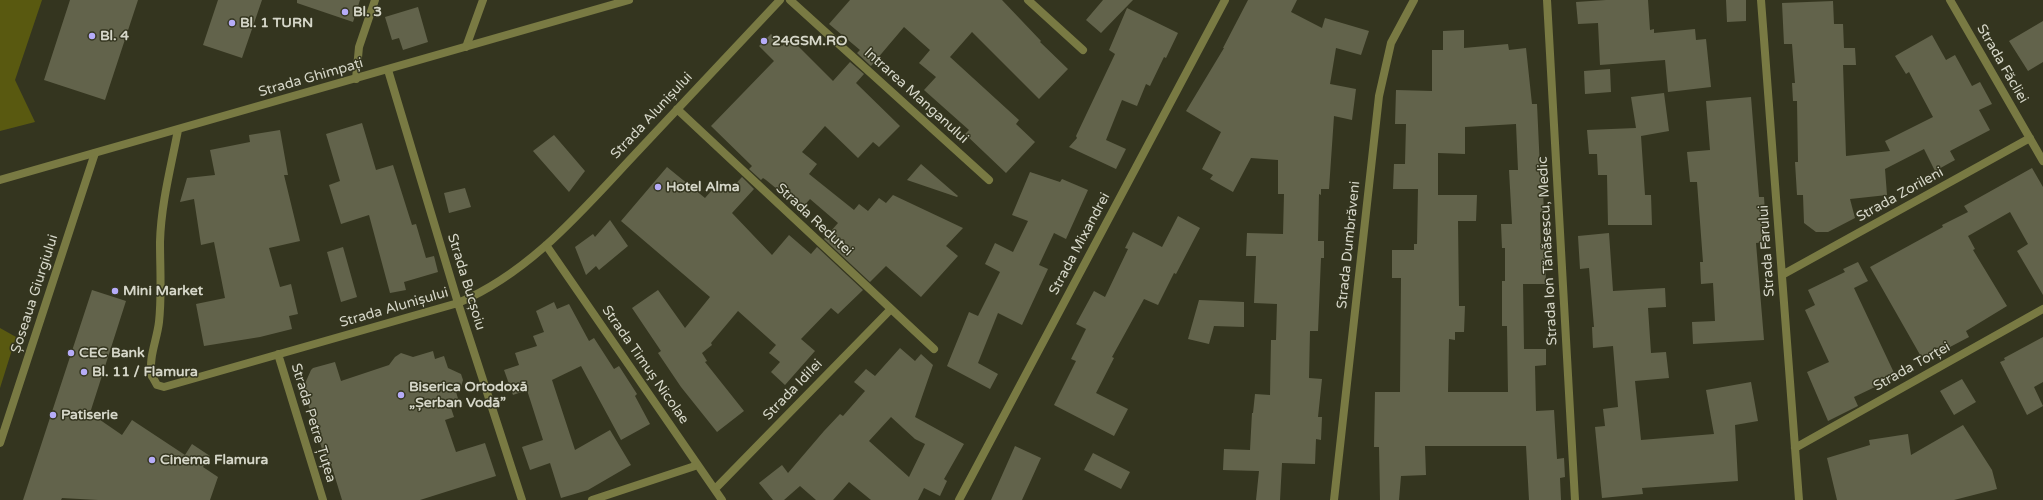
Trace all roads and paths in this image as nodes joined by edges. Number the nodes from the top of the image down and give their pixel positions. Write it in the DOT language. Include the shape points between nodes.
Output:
graph roads {
  1 [pos="375,0"];
  2 [pos="483,0"];
  3 [pos="629,0"];
  4 [pos="780,0"];
  5 [pos="790,0"];
  6 [pos="1028,0"];
  7 [pos="1225,0"];
  8 [pos="1414,0"];
  9 [pos="1547,0"];
  10 [pos="1761,0"];
  11 [pos="1950,0"];
  12 [pos="466,47"];
  13 [pos="1083,50"];
  14 [pos="388,70"];
  15 [pos="356,79"];
  16 [pos="677,109"];
  17 [pos="178,130"];
  18 [pos="2030,138"];
  19 [pos="96,153"];
  20 [pos="2043,161"];
  21 [pos="0,180"];
  22 [pos="989,180"];
  23 [pos="546,245"];
  24 [pos="1782,275"];
  25 [pos="458,303"];
  26 [pos="2043,309"];
  27 [pos="890,310"];
  28 [pos="934,349"];
  29 [pos="278,354"];
  30 [pos="0,443"];
  31 [pos="1795,448"];
  32 [pos="698,465"];
  33 [pos="715,489"];
  34 [pos="323,500"];
  35 [pos="522,500"];
  36 [pos="592,500"];
  37 [pos="722,500"];
  38 [pos="958,500"];
  39 [pos="1334,500"];
  40 [pos="1575,500"];
  41 [pos="1799,500"];
  1 -- 15 [label="street" via="359,47"];
  2 -- 12 [label="street"];
  3 -- 12 [label="street, Strada Ghimpați"];
  4 -- 16 [label="street, Strada Alunișului"];
  5 -- 22 [label="street, Intrarea Manganului"];
  6 -- 13 [label="street"];
  7 -- 38 [label="street, Strada Mixandrei"];
  8 -- 39 [label="street, Strada Dumbrăveni" via="1392,43 1378,96"];
  9 -- 40 [label="street, Strada Ion Tănăsescu, Medic"];
  10 -- 24 [label="street, Strada Farului"];
  11 -- 18 [label="street, Strada Făcliei"];
  12 -- 14 [label="street, Strada Ghimpați"];
  14 -- 15 [label="street, Strada Ghimpați"];
  14 -- 25 [label="street, Strada Bucșoiu"];
  15 -- 17 [label="street, Strada Ghimpați"];
  16 -- 23 [label="street, Strada Alunișului"];
  16 -- 27 [label="street, Strada Redutei"];
  17 -- 19 [label="street, Strada Ghimpați"];
  17 -- 29 [label="street, Strada Alunișului" via="162,214 161,296 159,324 150,366 152,376 157,384 164,387"];
  18 -- 20 [label="street, Strada Făcliei"];
  18 -- 24 [label="street, Strada Zorileni"];
  19 -- 21 [label="street, Strada Ghimpați"];
  19 -- 30 [label="street, Șoseaua Giurgiului"];
  23 -- 25 [label="street, Strada Alunișului" via="491,287"];
  23 -- 32 [label="street, Strada Timuș Nicolae"];
  24 -- 31 [label="street, Strada Farului"];
  25 -- 29 [label="street, Strada Alunișului"];
  25 -- 35 [label="street, Strada Bucșoiu"];
  26 -- 31 [label="street, Strada Torței"];
  27 -- 28 [label="street, Strada Redutei"];
  27 -- 33 [label="street, Strada Idilei"];
  29 -- 34 [label="street, Strada Petre Țuțea"];
  31 -- 41 [label="street, Strada Farului"];
  32 -- 33 [label="street, Strada Timuș Nicolae"];
  32 -- 36 [label="street"];
  33 -- 37 [label="street, Strada Timuș Nicolae"];
}
